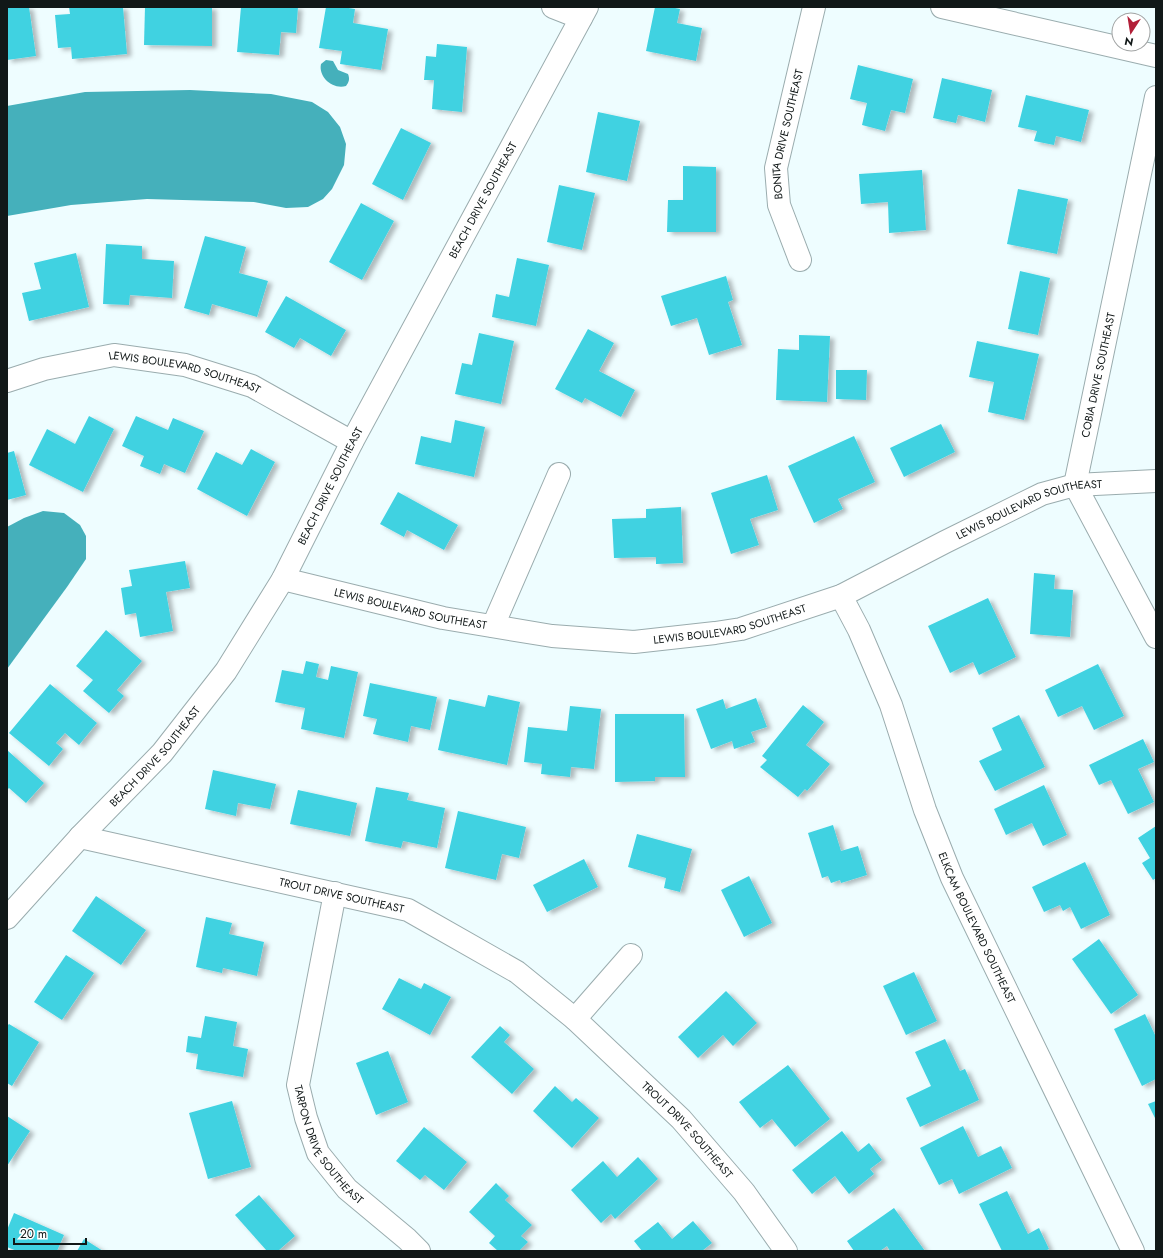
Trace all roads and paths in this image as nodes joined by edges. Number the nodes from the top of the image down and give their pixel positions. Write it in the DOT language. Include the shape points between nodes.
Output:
graph roads {
  1 [pos="553,7"];
  2 [pos="814,7"];
  3 [pos="942,7"];
  4 [pos="584,13"];
  5 [pos="1156,56"];
  6 [pos="1156,97"];
  7 [pos="800,260"];
  8 [pos="7,381"];
  9 [pos="352,442"];
  10 [pos="559,474"];
  11 [pos="1156,481"];
  12 [pos="1075,485"];
  13 [pos="283,579"];
  14 [pos="841,596"];
  15 [pos="493,626"];
  16 [pos="1156,637"];
  17 [pos="80,837"];
  18 [pos="335,893"];
  19 [pos="7,918"];
  20 [pos="631,955"];
  21 [pos="575,1019"];
  22 [pos="419,1251"];
  23 [pos="786,1251"];
  24 [pos="1132,1251"];
  1 -- 4 [label="street"];
  2 -- 7 [label="street, BONITA DRIVE SOUTHEAST" via="776,168 779,205"];
  3 -- 5 [label="street"];
  4 -- 9 [label="street, BEACH DRIVE SOUTHEAST"];
  6 -- 12 [label="street, COBIA DRIVE SOUTHEAST"];
  8 -- 9 [label="street, LEWIS BOULEVARD SOUTHEAST" via="44,369 114,355 185,365 252,386"];
  9 -- 13 [label="street, BEACH DRIVE SOUTHEAST"];
  10 -- 15 [label="street"];
  11 -- 12 [label="street, LEWIS BOULEVARD SOUTHEAST"];
  12 -- 14 [label="street, LEWIS BOULEVARD SOUTHEAST" via="1042,494"];
  12 -- 16 [label="street"];
  13 -- 15 [label="street, LEWIS BOULEVARD SOUTHEAST" via="443,618"];
  13 -- 17 [label="street, BEACH DRIVE SOUTHEAST" via="226,671 162,753"];
  14 -- 15 [label="street, LEWIS BOULEVARD SOUTHEAST" via="741,629 634,642 552,636"];
  14 -- 24 [label="street, ELKCAM BOULEVARD SOUTHEAST" via="859,630 891,705 925,810 952,878"];
  17 -- 18 [label="street, TROUT DRIVE SOUTHEAST"];
  17 -- 19 [label="street, BEACH DRIVE SOUTHEAST"];
  18 -- 21 [label="street, TROUT DRIVE SOUTHEAST" via="408,910 517,972"];
  18 -- 22 [label="street, TARPON DRIVE SOUTHEAST" via="298,1085 318,1153 347,1189"];
  20 -- 21 [label="street"];
  21 -- 23 [label="street, TROUT DRIVE SOUTHEAST" via="681,1119 744,1192"];
}
